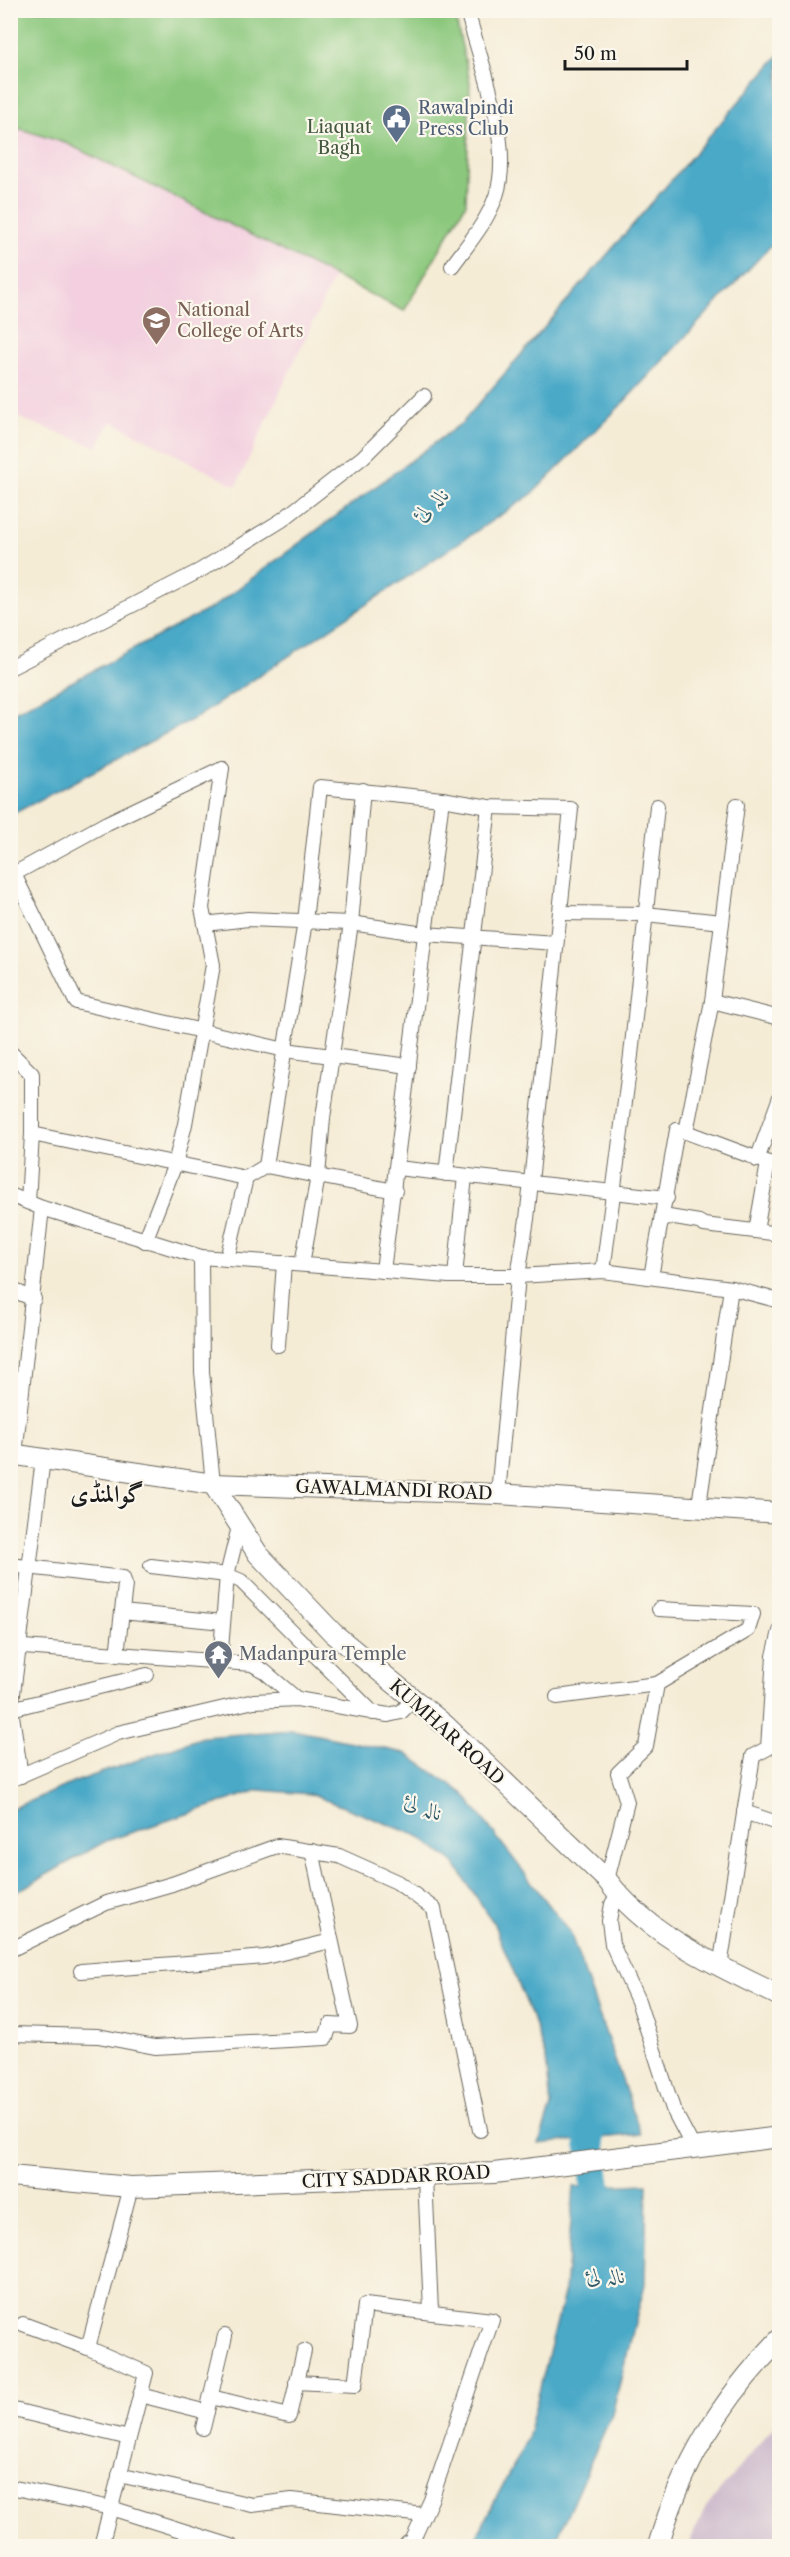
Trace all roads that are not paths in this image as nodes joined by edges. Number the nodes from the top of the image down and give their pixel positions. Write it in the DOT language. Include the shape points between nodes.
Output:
graph roads {
  1 [pos="467,10"];
  2 [pos="452,266"];
  3 [pos="424,396"];
  4 [pos="10,668"];
  5 [pos="363,790"];
  6 [pos="442,799"];
  7 [pos="737,805"];
  8 [pos="657,806"];
  9 [pos="489,807"];
  10 [pos="12,875"];
  11 [pos="560,913"];
  12 [pos="645,914"];
  13 [pos="305,921"];
  14 [pos="722,922"];
  15 [pos="351,923"];
  16 [pos="205,924"];
  17 [pos="424,934"];
  18 [pos="474,936"];
  19 [pos="556,943"];
  20 [pos="712,1001"];
  21 [pos="780,1018"];
  22 [pos="201,1032"];
  23 [pos="285,1050"];
  24 [pos="10,1052"];
  25 [pos="331,1056"];
  26 [pos="409,1066"];
  27 [pos="780,1097"];
  28 [pos="686,1132"];
  29 [pos="32,1134"];
  30 [pos="768,1163"];
  31 [pos="175,1164"];
  32 [pos="266,1166"];
  33 [pos="398,1168"];
  34 [pos="446,1174"];
  35 [pos="318,1176"];
  36 [pos="465,1176"];
  37 [pos="246,1178"];
  38 [pos="531,1182"];
  39 [pos="613,1190"];
  40 [pos="395,1191"];
  41 [pos="10,1195"];
  42 [pos="667,1198"];
  43 [pos="28,1202"];
  44 [pos="42,1208"];
  45 [pos="663,1216"];
  46 [pos="756,1232"];
  47 [pos="780,1234"];
  48 [pos="146,1241"];
  49 [pos="201,1257"];
  50 [pos="228,1259"];
  51 [pos="284,1263"];
  52 [pos="302,1264"];
  53 [pos="383,1271"];
  54 [pos="603,1271"];
  55 [pos="455,1276"];
  56 [pos="518,1276"];
  57 [pos="651,1277"];
  58 [pos="731,1288"];
  59 [pos="10,1289"];
  60 [pos="34,1299"];
  61 [pos="780,1301"];
  62 [pos="278,1345"];
  63 [pos="16,1390"];
  64 [pos="13,1455"];
  65 [pos="43,1459"];
  66 [pos="213,1484"];
  67 [pos="498,1494"];
  68 [pos="699,1505"];
  69 [pos="780,1513"];
  70 [pos="239,1527"];
  71 [pos="10,1565"];
  72 [pos="151,1566"];
  73 [pos="30,1567"];
  74 [pos="227,1575"];
  75 [pos="659,1609"];
  76 [pos="122,1612"];
  77 [pos="223,1622"];
  78 [pos="780,1631"];
  79 [pos="14,1646"];
  80 [pos="117,1655"];
  81 [pos="777,1657"];
  82 [pos="220,1662"];
  83 [pos="147,1675"];
  84 [pos="657,1684"];
  85 [pos="557,1697"];
  86 [pos="297,1699"];
  87 [pos="412,1701"];
  88 [pos="11,1709"];
  89 [pos="373,1713"];
  90 [pos="16,1778"];
  91 [pos="744,1812"];
  92 [pos="780,1824"];
  93 [pos="312,1851"];
  94 [pos="612,1887"];
  95 [pos="332,1941"];
  96 [pos="10,1950"];
  97 [pos="720,1967"];
  98 [pos="81,1971"];
  99 [pos="780,1996"];
  100 [pos="10,2034"];
  101 [pos="480,2130"];
  102 [pos="780,2137"];
  103 [pos="694,2149"];
  104 [pos="10,2176"];
  105 [pos="424,2177"];
  106 [pos="131,2187"];
  107 [pos="430,2311"];
  108 [pos="23,2324"];
  109 [pos="225,2336"];
  110 [pos="780,2339"];
  111 [pos="88,2348"];
  112 [pos="304,2351"];
  113 [pos="297,2382"];
  114 [pos="140,2395"];
  115 [pos="211,2397"];
  116 [pos="10,2409"];
  117 [pos="207,2412"];
  118 [pos="203,2428"];
  119 [pos="129,2438"];
  120 [pos="119,2475"];
  121 [pos="10,2487"];
  122 [pos="111,2508"];
  123 [pos="424,2515"];
  124 [pos="410,2546"];
  125 [pos="100,2547"];
  126 [pos="231,2547"];
  127 [pos="658,2547"];
  1 -- 2 [label="street" via="502,146 502,172 484,223"];
  3 -- 4 [label="street" via="363,457 282,520 201,570"];
  5 -- 6 [label="street"];
  5 -- 13 [label="street" via="320,787"];
  5 -- 15 [label="street"];
  6 -- 9 [label="street"];
  6 -- 17 [label="street"];
  7 -- 14 [label="street"];
  8 -- 12 [label="street"];
  9 -- 11 [label="street" via="571,809"];
  9 -- 18 [label="street"];
  10 -- 16 [label="street" via="107,823 222,768 202,908"];
  10 -- 22 [label="street" via="76,1002"];
  11 -- 12 [label="street"];
  11 -- 19 [label="street"];
  12 -- 14 [label="street"];
  12 -- 39 [label="street"];
  13 -- 15 [label="street"];
  13 -- 16 [label="street" via="248,919"];
  13 -- 23 [label="street"];
  14 -- 20 [label="street"];
  15 -- 17 [label="street"];
  15 -- 25 [label="street"];
  16 -- 22 [label="street" via="213,965"];
  17 -- 18 [label="street"];
  17 -- 26 [label="street"];
  18 -- 19 [label="street"];
  18 -- 34 [label="street"];
  19 -- 38 [label="street"];
  20 -- 21 [label="street"];
  20 -- 28 [label="street"];
  22 -- 23 [label="street"];
  22 -- 31 [label="street"];
  23 -- 25 [label="street"];
  23 -- 32 [label="street"];
  24 -- 29 [label="street" via="32,1074"];
  25 -- 26 [label="street"];
  25 -- 35 [label="street"];
  26 -- 33 [label="street"];
  27 -- 30 [label="street"];
  28 -- 30 [label="street"];
  28 -- 42 [label="street" via="677,1130"];
  29 -- 31 [label="street"];
  29 -- 43 [label="street"];
  30 -- 46 [label="street"];
  31 -- 37 [label="street"];
  31 -- 48 [label="street"];
  32 -- 35 [label="street"];
  32 -- 37 [label="street"];
  33 -- 34 [label="street"];
  33 -- 40 [label="street"];
  34 -- 36 [label="street"];
  35 -- 40 [label="street"];
  35 -- 52 [label="street"];
  36 -- 38 [label="street"];
  36 -- 55 [label="street"];
  37 -- 50 [label="street"];
  38 -- 39 [label="street"];
  38 -- 56 [label="street"];
  39 -- 42 [label="street"];
  39 -- 54 [label="street"];
  40 -- 53 [label="street"];
  41 -- 43 [label="street"];
  42 -- 45 [label="street"];
  43 -- 44 [label="street"];
  44 -- 48 [label="street"];
  44 -- 60 [label="street"];
  45 -- 46 [label="street"];
  45 -- 57 [label="street"];
  46 -- 47 [label="street"];
  48 -- 49 [label="street"];
  49 -- 50 [label="street"];
  49 -- 66 [label="street" via="202,1372"];
  50 -- 51 [label="street"];
  51 -- 52 [label="street"];
  51 -- 62 [label="street"];
  52 -- 53 [label="street"];
  53 -- 55 [label="street"];
  54 -- 56 [label="street"];
  54 -- 57 [label="street"];
  55 -- 56 [label="street"];
  56 -- 67 [label="street"];
  57 -- 58 [label="street"];
  58 -- 61 [label="street"];
  58 -- 68 [label="street"];
  59 -- 60 [label="street"];
  60 -- 63 [label="street"];
  63 -- 64 [label="street"];
  64 -- 65 [label="street, GAWALMANDI ROAD"];
  65 -- 66 [label="street, GAWALMANDI ROAD"];
  65 -- 73 [label="street"];
  66 -- 67 [label="street, GAWALMANDI ROAD"];
  66 -- 70 [label="street, KUMHAR ROAD"];
  67 -- 68 [label="street, GAWALMANDI ROAD"];
  68 -- 69 [label="street, GAWALMANDI ROAD"];
  70 -- 74 [label="street"];
  70 -- 87 [label="street, KUMHAR ROAD" via="258,1554 333,1633"];
  71 -- 73 [label="street"];
  72 -- 74 [label="street"];
  73 -- 76 [label="street" via="123,1578"];
  73 -- 79 [label="street"];
  74 -- 77 [label="street"];
  74 -- 89 [label="street" via="248,1586"];
  75 -- 84 [label="street" via="753,1614 748,1630"];
  76 -- 77 [label="street"];
  76 -- 80 [label="street"];
  77 -- 82 [label="street"];
  78 -- 81 [label="street"];
  79 -- 80 [label="street"];
  79 -- 88 [label="street"];
  80 -- 82 [label="street"];
  81 -- 91 [label="street" via="768,1748 753,1756"];
  82 -- 86 [label="street" via="258,1667"];
  83 -- 88 [label="street"];
  84 -- 85 [label="street"];
  84 -- 94 [label="street" via="646,1746 618,1773 627,1802"];
  86 -- 89 [label="street"];
  86 -- 90 [label="street" via="254,1701 118,1732"];
  87 -- 89 [label="street" via="401,1712"];
  87 -- 94 [label="street, KUMHAR ROAD" via="445,1725"];
  88 -- 90 [label="street"];
  91 -- 92 [label="street"];
  91 -- 97 [label="street"];
  93 -- 95 [label="street"];
  93 -- 96 [label="street" via="277,1846 106,1903"];
  93 -- 101 [label="street" via="339,1856 397,1882 434,1909"];
  94 -- 97 [label="street, KUMHAR ROAD" via="687,1950"];
  94 -- 103 [label="street" via="612,1944 638,2001 673,2109"];
  95 -- 98 [label="street" via="265,1957"];
  95 -- 100 [label="street" via="350,2026 330,2025 326,2038 155,2046 98,2036"];
  97 -- 99 [label="street, KUMHAR ROAD"];
  102 -- 103 [label="street, CITY SADDAR ROAD"];
  103 -- 105 [label="street, CITY SADDAR ROAD" via="494,2174"];
  104 -- 106 [label="street, CITY SADDAR ROAD"];
  105 -- 106 [label="street, CITY SADDAR ROAD"];
  105 -- 107 [label="street"];
  106 -- 111 [label="street"];
  107 -- 113 [label="street" via="365,2305 355,2385"];
  107 -- 123 [label="street" via="492,2320"];
  108 -- 111 [label="street"];
  109 -- 115 [label="street"];
  110 -- 127 [label="street" via="749,2371 707,2428 684,2471"];
  111 -- 114 [label="street" via="146,2373"];
  112 -- 113 [label="street"];
  113 -- 115 [label="street" via="289,2416"];
  114 -- 117 [label="street"];
  114 -- 119 [label="street"];
  115 -- 117 [label="street"];
  116 -- 119 [label="street"];
  117 -- 118 [label="street"];
  119 -- 120 [label="street"];
  120 -- 122 [label="street"];
  120 -- 123 [label="street" via="252,2505 292,2500"];
  121 -- 122 [label="street"];
  122 -- 125 [label="street"];
  122 -- 126 [label="street"];
  123 -- 124 [label="street"];
}
